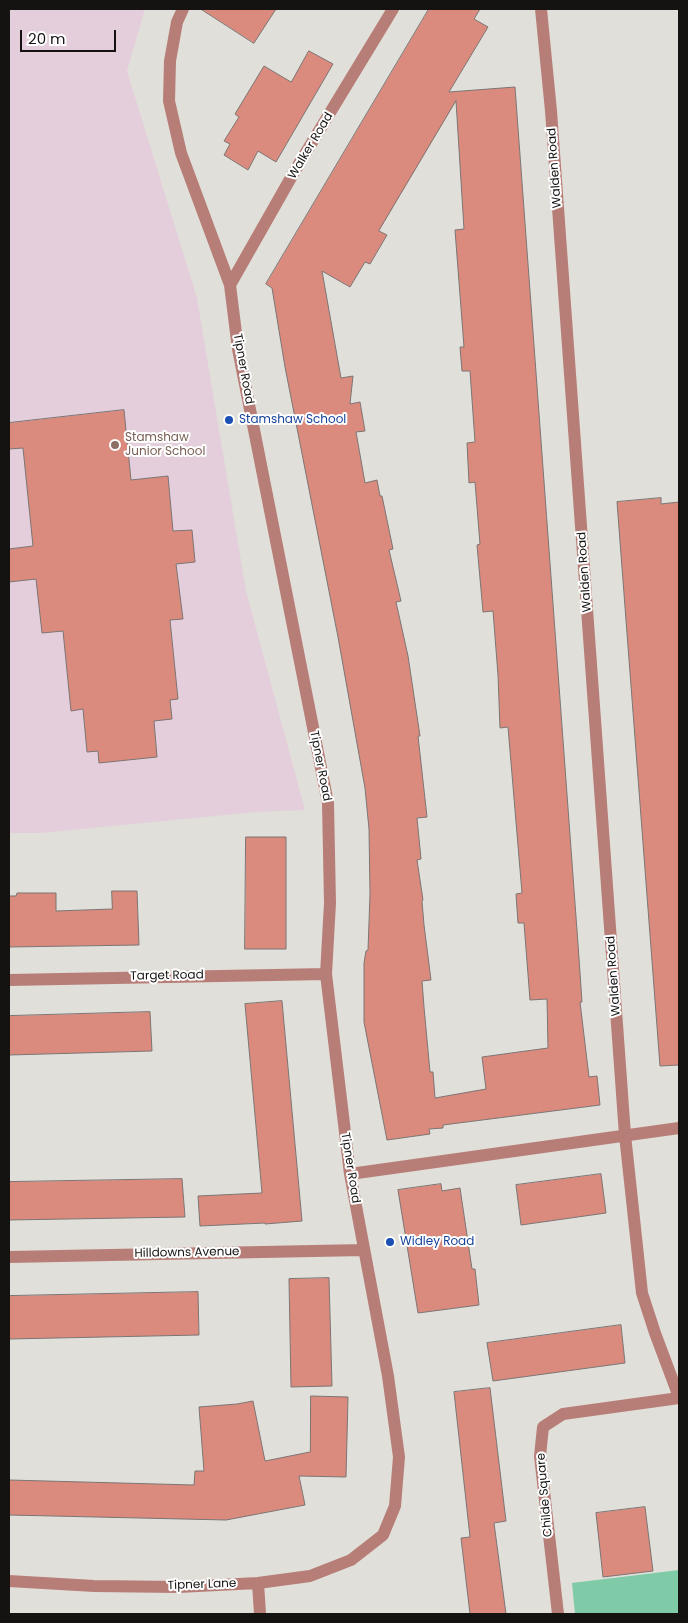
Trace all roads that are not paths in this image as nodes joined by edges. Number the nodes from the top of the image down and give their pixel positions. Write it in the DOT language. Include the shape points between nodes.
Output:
graph roads {
  1 [pos="183,9"];
  2 [pos="393,9"];
  3 [pos="541,9"];
  4 [pos="230,285"];
  5 [pos="326,974"];
  6 [pos="9,980"];
  7 [pos="679,1128"];
  8 [pos="625,1135"];
  9 [pos="350,1174"];
  10 [pos="364,1250"];
  11 [pos="9,1257"];
  12 [pos="679,1398"];
  13 [pos="383,1535"];
  14 [pos="9,1581"];
  15 [pos="258,1583"];
  16 [pos="260,1614"];
  17 [pos="558,1614"];
  1 -- 4 [label="street, Tipner Road" via="177,22 170,61 169,101 181,153"];
  2 -- 4 [label="street, Walker Road"];
  3 -- 8 [label="street, Walden Road"];
  4 -- 5 [label="street, Tipner Road" via="238,349 328,802 330,903"];
  5 -- 6 [label="street, Target Road"];
  5 -- 9 [label="street, Tipner Road"];
  7 -- 8 [label="street"];
  8 -- 9 [label="street"];
  8 -- 12 [label="street, Childe Square" via="642,1293"];
  9 -- 10 [label="street, Tipner Road"];
  10 -- 11 [label="street, Hilldowns Avenue"];
  10 -- 13 [label="street, Tipner Road" via="388,1376 399,1457 396,1506"];
  12 -- 17 [label="street, Childe Square" via="563,1414 543,1427 540,1456"];
  13 -- 15 [label="street, Tipner Lane" via="351,1560 310,1576"];
  14 -- 15 [label="street, Tipner Lane" via="178,1587"];
  15 -- 16 [label="street"];
}
